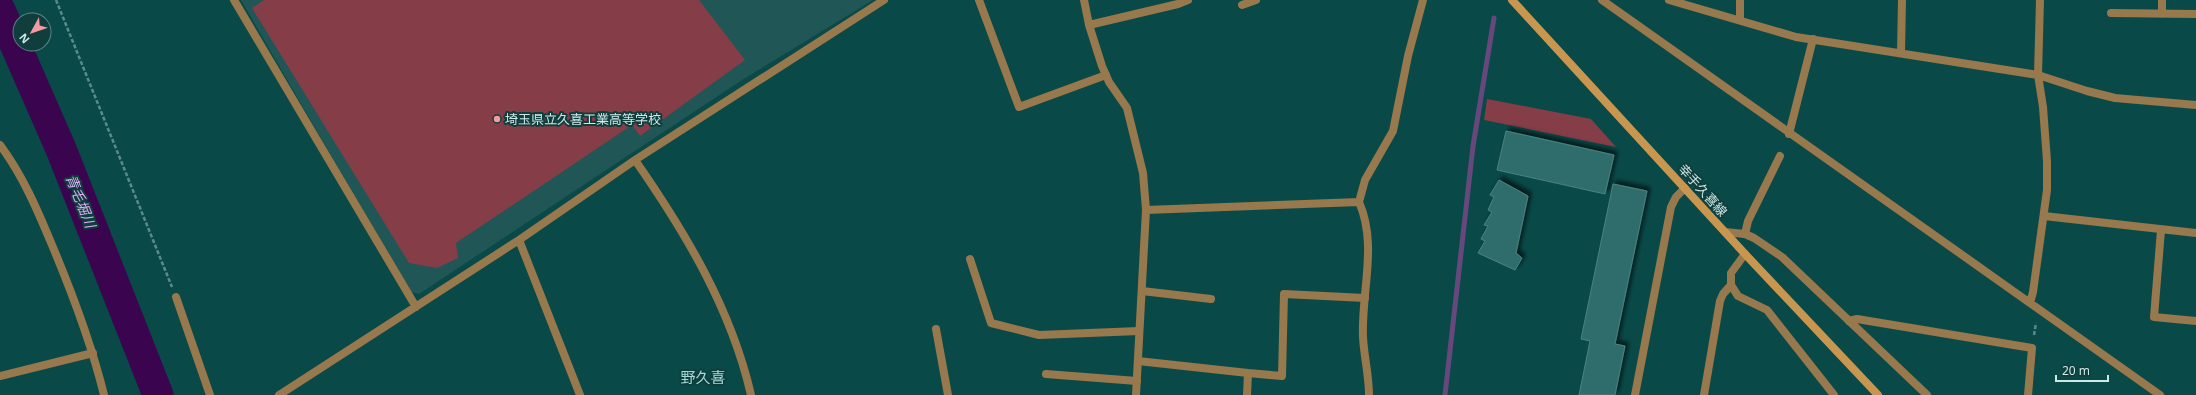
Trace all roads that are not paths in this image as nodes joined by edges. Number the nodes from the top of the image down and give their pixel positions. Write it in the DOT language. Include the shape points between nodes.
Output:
graph roads {
  1 [pos="234,0"];
  2 [pos="884,0"];
  3 [pos="980,0"];
  4 [pos="1084,0"];
  5 [pos="1188,0"];
  6 [pos="1256,0"];
  7 [pos="1423,0"];
  8 [pos="1512,0"];
  9 [pos="1602,0"];
  10 [pos="1669,0"];
  11 [pos="1740,0"];
  12 [pos="1902,0"];
  13 [pos="2040,0"];
  14 [pos="2162,0"];
  15 [pos="1242,5"];
  16 [pos="2112,13"];
  17 [pos="2162,14"];
  18 [pos="2196,14"];
  19 [pos="1740,20"];
  20 [pos="1089,25"];
  21 [pos="1814,39"];
  22 [pos="1901,53"];
  23 [pos="1106,75"];
  24 [pos="2038,75"];
  25 [pos="2196,105"];
  26 [pos="1789,134"];
  27 [pos="0,145"];
  28 [pos="1780,156"];
  29 [pos="635,160"];
  30 [pos="1685,188"];
  31 [pos="1359,202"];
  32 [pos="1146,210"];
  33 [pos="2044,216"];
  34 [pos="2161,230"];
  35 [pos="1725,232"];
  36 [pos="2196,233"];
  37 [pos="1744,234"];
  38 [pos="519,240"];
  39 [pos="1745,254"];
  40 [pos="970,259"];
  41 [pos="1731,285"];
  42 [pos="1142,291"];
  43 [pos="176,297"];
  44 [pos="1365,298"];
  45 [pos="1211,299"];
  46 [pos="2030,302"];
  47 [pos="416,307"];
  48 [pos="1849,321"];
  49 [pos="2196,321"];
  50 [pos="936,329"];
  51 [pos="1139,332"];
  52 [pos="93,353"];
  53 [pos="1138,361"];
  54 [pos="1248,373"];
  55 [pos="1046,374"];
  56 [pos="0,376"];
  57 [pos="1137,381"];
  58 [pos="104,395"];
  59 [pos="210,395"];
  60 [pos="278,395"];
  61 [pos="580,395"];
  62 [pos="751,395"];
  63 [pos="948,395"];
  64 [pos="1136,395"];
  65 [pos="1246,395"];
  66 [pos="1369,395"];
  67 [pos="1635,395"];
  68 [pos="1704,395"];
  69 [pos="1834,395"];
  70 [pos="1878,395"];
  71 [pos="1927,395"];
  72 [pos="2028,395"];
  73 [pos="2160,395"];
  1 -- 47 [label="street"];
  2 -- 29 [label="street"];
  3 -- 23 [label="street" via="1018,107"];
  4 -- 20 [label="street"];
  5 -- 20 [label="street"];
  6 -- 15 [label="street"];
  7 -- 31 [label="street" via="1408,56 1393,131 1365,180"];
  8 -- 30 [label="main road, 幸手久喜線"];
  9 -- 26 [label="street"];
  10 -- 19 [label="street"];
  11 -- 19 [label="street"];
  12 -- 22 [label="street"];
  13 -- 24 [label="street"];
  14 -- 17 [label="street"];
  16 -- 17 [label="street"];
  17 -- 18 [label="street"];
  19 -- 21 [label="street" via="1796,37"];
  20 -- 23 [label="street"];
  21 -- 22 [label="street"];
  21 -- 26 [label="street"];
  22 -- 24 [label="street"];
  23 -- 32 [label="street" via="1126,108 1134,131 1143,173"];
  24 -- 25 [label="street" via="2114,98"];
  24 -- 33 [label="street" via="2047,161"];
  26 -- 46 [label="street"];
  27 -- 52 [label="street" via="29,190 74,296"];
  28 -- 37 [label="street"];
  29 -- 38 [label="street"];
  29 -- 62 [label="street" via="669,209 700,261 736,347"];
  30 -- 35 [label="main road, 幸手久喜線"];
  30 -- 67 [label="street" via="1670,207"];
  31 -- 32 [label="street"];
  31 -- 44 [label="street" via="1366,217 1369,244"];
  32 -- 42 [label="street"];
  33 -- 34 [label="street"];
  33 -- 46 [label="street"];
  34 -- 36 [label="street"];
  34 -- 49 [label="street" via="2154,317"];
  35 -- 37 [label="street"];
  35 -- 39 [label="main road, 幸手久喜線"];
  37 -- 48 [label="street" via="1782,257"];
  38 -- 47 [label="street"];
  38 -- 61 [label="street"];
  39 -- 41 [label="street" via="1731,273"];
  39 -- 70 [label="main road, 幸手久喜線"];
  40 -- 51 [label="street" via="991,323 1039,335"];
  41 -- 68 [label="street" via="1720,301"];
  41 -- 69 [label="street" via="1738,296 1767,310"];
  42 -- 45 [label="street"];
  42 -- 51 [label="street"];
  43 -- 59 [label="street"];
  44 -- 54 [label="street" via="1284,294 1282,376"];
  44 -- 66 [label="street" via="1363,337"];
  46 -- 73 [label="street"];
  47 -- 60 [label="street"];
  48 -- 71 [label="street"];
  48 -- 72 [label="street" via="1857,319 2032,348"];
  50 -- 63 [label="street"];
  51 -- 53 [label="street"];
  52 -- 56 [label="street"];
  52 -- 58 [label="street"];
  53 -- 54 [label="street"];
  53 -- 57 [label="street"];
  54 -- 65 [label="street"];
  55 -- 57 [label="street"];
  57 -- 64 [label="street"];
}
